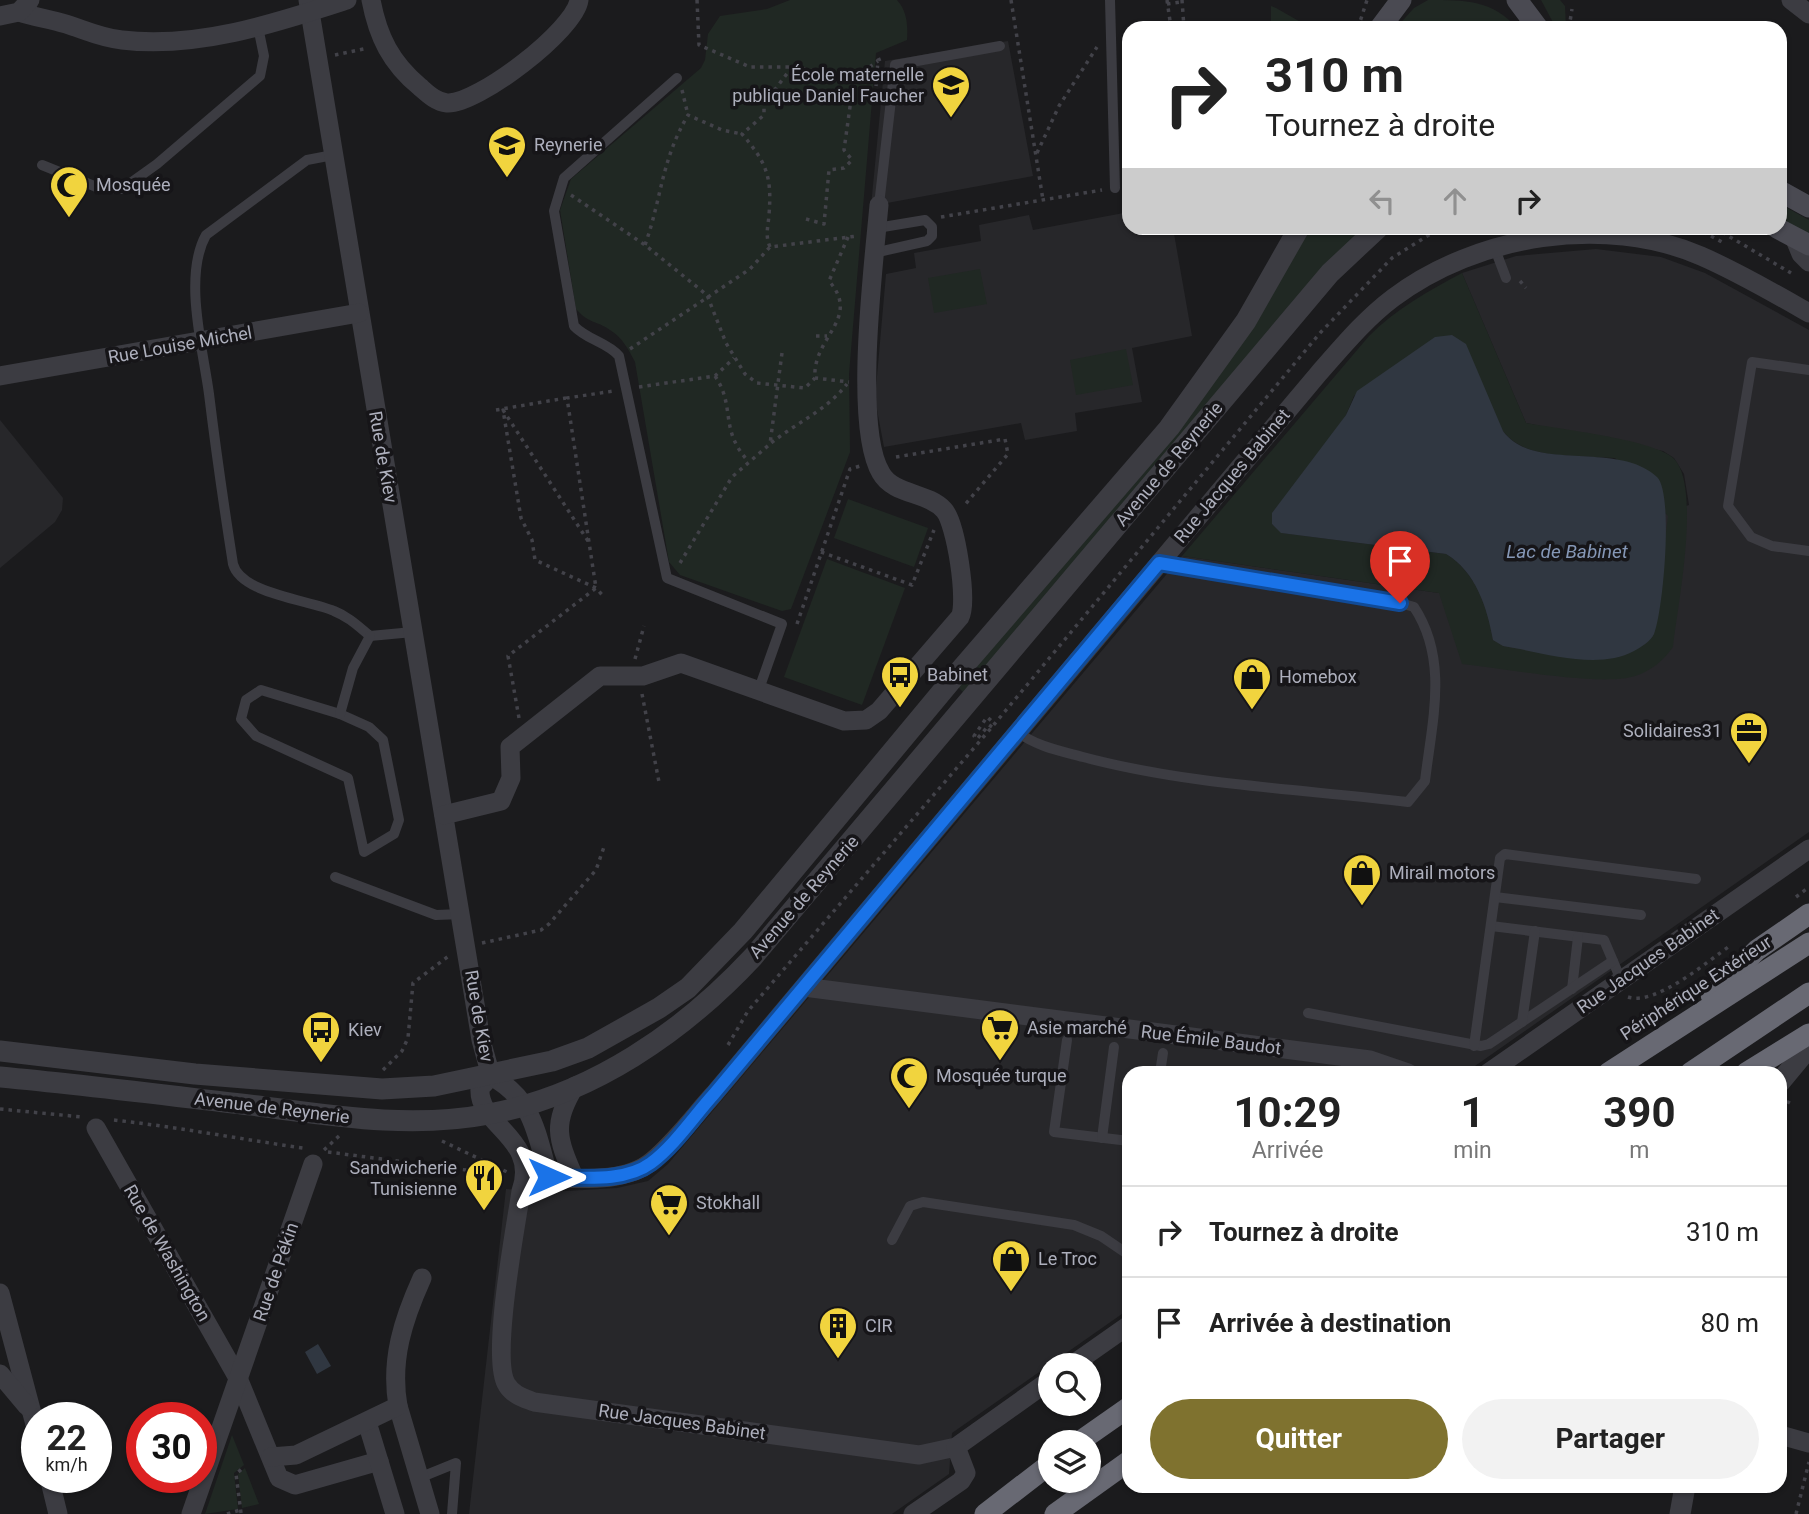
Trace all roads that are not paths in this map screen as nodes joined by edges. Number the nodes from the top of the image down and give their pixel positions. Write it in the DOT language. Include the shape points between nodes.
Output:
graph roads {
  1 [pos="39,0"];
  2 [pos="347,0"];
  3 [pos="371,0"];
  4 [pos="579,0"];
  5 [pos="1110,0"];
  6 [pos="1791,0"];
  7 [pos="1399,1"];
  8 [pos="1520,2"];
  9 [pos="309,6"];
  10 [pos="16,9"];
  11 [pos="1809,14"];
  12 [pos="1385,21"];
  13 [pos="1533,21"];
  14 [pos="64,23"];
  15 [pos="258,27"];
  16 [pos="1000,46"];
  17 [pos="677,78"];
  18 [pos="333,155"];
  19 [pos="42,165"];
  20 [pos="1115,188"];
  21 [pos="1787,195"];
  22 [pos="879,205"];
  23 [pos="1809,207"];
  24 [pos="1295,235"];
  25 [pos="1371,235"];
  26 [pos="1572,235"];
  27 [pos="1591,235"];
  28 [pos="1793,237"];
  29 [pos="876,238"];
  30 [pos="1496,249"];
  31 [pos="1805,270"];
  32 [pos="1506,278"];
  33 [pos="359,313"];
  34 [pos="1809,313"];
  35 [pos="200,342"];
  36 [pos="1809,370"];
  37 [pos="0,376"];
  38 [pos="1809,551"];
  39 [pos="1159,563"];
  40 [pos="413,632"];
  41 [pos="370,636"];
  42 [pos="759,690"];
  43 [pos="340,714"];
  44 [pos="1018,732"];
  45 [pos="444,815"];
  46 [pos="1809,849"];
  47 [pos="335,877"];
  48 [pos="1696,879"];
  49 [pos="1494,897"];
  50 [pos="461,914"];
  51 [pos="1809,914"];
  52 [pos="1641,915"];
  53 [pos="1491,926"];
  54 [pos="1535,931"];
  55 [pos="1578,936"];
  56 [pos="1809,943"];
  57 [pos="1613,961"];
  58 [pos="1617,983"];
  59 [pos="804,987"];
  60 [pos="1572,989"];
  61 [pos="1809,993"];
  62 [pos="1308,1013"];
  63 [pos="1686,1020"];
  64 [pos="1522,1022"];
  65 [pos="1809,1034"];
  66 [pos="1067,1041"];
  67 [pos="1114,1046"];
  68 [pos="1474,1046"];
  69 [pos="1809,1047"];
  70 [pos="0,1051"];
  71 [pos="1163,1053"];
  72 [pos="1161,1066"];
  73 [pos="1388,1066"];
  74 [pos="1498,1066"];
  75 [pos="1618,1066"];
  76 [pos="1700,1066"];
  77 [pos="1757,1066"];
  78 [pos="1787,1074"];
  79 [pos="491,1076"];
  80 [pos="0,1077"];
  81 [pos="575,1086"];
  82 [pos="527,1105"];
  83 [pos="489,1114"];
  84 [pos="97,1121"];
  85 [pos="1102,1138"];
  86 [pos="1122,1140"];
  87 [pos="315,1155"];
  88 [pos="549,1177"];
  89 [pos="574,1177"];
  90 [pos="526,1178"];
  91 [pos="892,1241"];
  92 [pos="1122,1250"];
  93 [pos="422,1278"];
  94 [pos="2,1302"];
  95 [pos="1122,1330"];
  96 [pos="1089,1353"];
  97 [pos="0,1374"];
  98 [pos="238,1378"];
  99 [pos="1038,1389"];
  100 [pos="23,1402"];
  101 [pos="29,1402"];
  102 [pos="398,1406"];
  103 [pos="1122,1412"];
  104 [pos="367,1422"];
  105 [pos="1096,1430"];
  106 [pos="1787,1437"];
  107 [pos="1809,1443"];
  108 [pos="956,1447"];
  109 [pos="271,1457"];
  110 [pos="379,1461"];
  111 [pos="1122,1466"];
  112 [pos="1038,1473"];
  113 [pos="419,1478"];
  114 [pos="52,1493"];
  115 [pos="1684,1493"];
  116 [pos="58,1514"];
  117 [pos="191,1514"];
  118 [pos="395,1514"];
  119 [pos="430,1514"];
  120 [pos="452,1514"];
  121 [pos="913,1514"];
  122 [pos="985,1514"];
  123 [pos="1055,1514"];
  124 [pos="1680,1514"];
  1 -- 14 [label="street"];
  2 -- 9 [label="street"];
  3 -- 4 [label="street" via="393,62 432,97 446,103 463,101 544,48 577,12"];
  5 -- 20 [label="lane"];
  6 -- 11 [label="street"];
  7 -- 12 [label="main road"];
  8 -- 13 [label="main road"];
  9 -- 15 [label="street"];
  9 -- 18 [label="street, Rue de Kiev"];
  10 -- 14 [label="street"];
  14 -- 15 [label="street" via="94,36 158,42"];
  15 -- 19 [label="lane" via="264,55 260,76 122,189 99,188"];
  16 -- 22 [label="lane" via="895,65"];
  17 -- 42 [label="lane" via="564,178 554,211 574,326 620,356 667,578 782,624"];
  18 -- 33 [label="street, Rue de Kiev"];
  18 -- 35 [label="lane" via="307,160 206,235 196,267"];
  21 -- 23 [label="main road"];
  22 -- 29 [label="street"];
  24 -- 79 [label="street, Avenue de Reynerie" via="1246,321 1169,428 716,961 688,988 627,1028 576,1052"];
  25 -- 81 [label="street, Avenue de Reynerie" via="1330,273 734,977 659,1039"];
  26 -- 30 [label="street, Rue Jacques Babinet"];
  27 -- 34 [label="street, Rue Jacques Babinet" via="1645,240 1700,255"];
  28 -- 31 [label="street"];
  29 -- 29 [label="lane" via="925,220 932,227 927,241"];
  29 -- 42 [label="street" via="857,383 875,461 882,476 944,509 964,610 866,720 844,721"];
  30 -- 32 [label="lane"];
  30 -- 39 [label="street, Rue Jacques Babinet" via="1419,281 1362,326"];
  33 -- 35 [label="street, Rue Louise Michel"];
  33 -- 40 [label="street, Rue de Kiev"];
  35 -- 37 [label="street, Rue Louise Michel"];
  35 -- 41 [label="lane" via="236,574 292,599 331,609"];
  36 -- 38 [label="lane" via="1752,362 1728,510 1751,537 1772,546"];
  39 -- 44 [label="street, Rue Jacques Babinet"];
  39 -- 44 [label="lane" via="1414,607 1428,628 1437,666 1425,781 1417,793 1408,802 1154,771 1060,751"];
  40 -- 41 [label="lane"];
  40 -- 45 [label="street, Rue de Kiev"];
  41 -- 43 [label="lane" via="353,668"];
  42 -- 45 [label="street" via="681,663 639,677 600,676 510,747 511,778 501,801"];
  43 -- 43 [label="lane" via="261,690 246,700 241,719 256,736 348,778 364,852 394,834 399,820 383,740 369,727"];
  44 -- 59 [label="street, Rue Jacques Babinet"];
  45 -- 50 [label="street, Rue de Kiev"];
  46 -- 58 [label="street, Rue Jacques Babinet"];
  47 -- 50 [label="lane" via="436,915"];
  48 -- 49 [label="lane" via="1505,854 1500,858"];
  49 -- 52 [label="lane"];
  49 -- 53 [label="lane"];
  50 -- 79 [label="street, Rue de Kiev"];
  51 -- 63 [label="highway" via="1757,950"];
  53 -- 54 [label="lane"];
  53 -- 68 [label="lane"];
  54 -- 55 [label="lane"];
  54 -- 64 [label="lane"];
  55 -- 57 [label="lane" via="1604,940"];
  55 -- 60 [label="lane"];
  56 -- 63 [label="highway, Périphérique Extérieur"];
  57 -- 58 [label="lane"];
  57 -- 60 [label="lane"];
  58 -- 74 [label="street, Rue Jacques Babinet"];
  59 -- 73 [label="street, Rue Émile Baudot" via="1370,1060"];
  59 -- 89 [label="street, Rue Jacques Babinet" via="651,1163 609,1177"];
  60 -- 64 [label="lane"];
  61 -- 76 [label="highway"];
  62 -- 68 [label="lane"];
  63 -- 75 [label="highway, Périphérique Extérieur"];
  64 -- 68 [label="lane" via="1489,1044"];
  65 -- 77 [label="highway"];
  66 -- 85 [label="lane" via="1054,1132"];
  67 -- 85 [label="lane"];
  69 -- 78 [label="street"];
  70 -- 79 [label="street, Avenue de Reynerie" via="195,1074 382,1089"];
  71 -- 72 [label="lane"];
  79 -- 82 [label="street" via="511,1087"];
  79 -- 83 [label="street" via="480,1088"];
  80 -- 83 [label="street, Avenue de Reynerie" via="349,1118 435,1121"];
  81 -- 82 [label="street, Avenue de Reynerie"];
  81 -- 89 [label="street" via="561,1108 557,1128"];
  82 -- 83 [label="street, Avenue de Reynerie"];
  82 -- 88 [label="street"];
  83 -- 90 [label="street, Rue Jacques Babinet" via="518,1147"];
  84 -- 98 [label="street, Rue de Washington"];
  85 -- 86 [label="lane"];
  87 -- 98 [label="street, Rue de Pékin"];
  88 -- 89 [label="street, Rue Jacques Babinet"];
  88 -- 90 [label="street, Rue Jacques Babinet"];
  90 -- 108 [label="street, Rue Jacques Babinet" via="500,1352 507,1386 518,1396 534,1402 919,1455"];
  91 -- 92 [label="lane" via="909,1206 923,1202 1074,1225"];
  93 -- 102 [label="street" via="404,1317 393,1377"];
  94 -- 101 [label="street"];
  95 -- 96 [label="street"];
  97 -- 100 [label="street"];
  98 -- 109 [label="street, Rue de Washington"];
  98 -- 117 [label="street, Rue de Pékin"];
  99 -- 108 [label="street, Rue Jacques Babinet"];
  102 -- 104 [label="street"];
  102 -- 113 [label="street"];
  103 -- 105 [label="highway"];
  104 -- 109 [label="street" via="296,1455"];
  104 -- 110 [label="street"];
  106 -- 107 [label="street"];
  108 -- 121 [label="street" via="966,1473 961,1481"];
  109 -- 110 [label="street, Rue de Washington" via="279,1478 295,1485"];
  110 -- 118 [label="street"];
  111 -- 123 [label="highway"];
  112 -- 122 [label="highway"];
  113 -- 119 [label="street"];
  113 -- 120 [label="lane" via="456,1463"];
  114 -- 116 [label="street"];
  115 -- 124 [label="street"];
}
